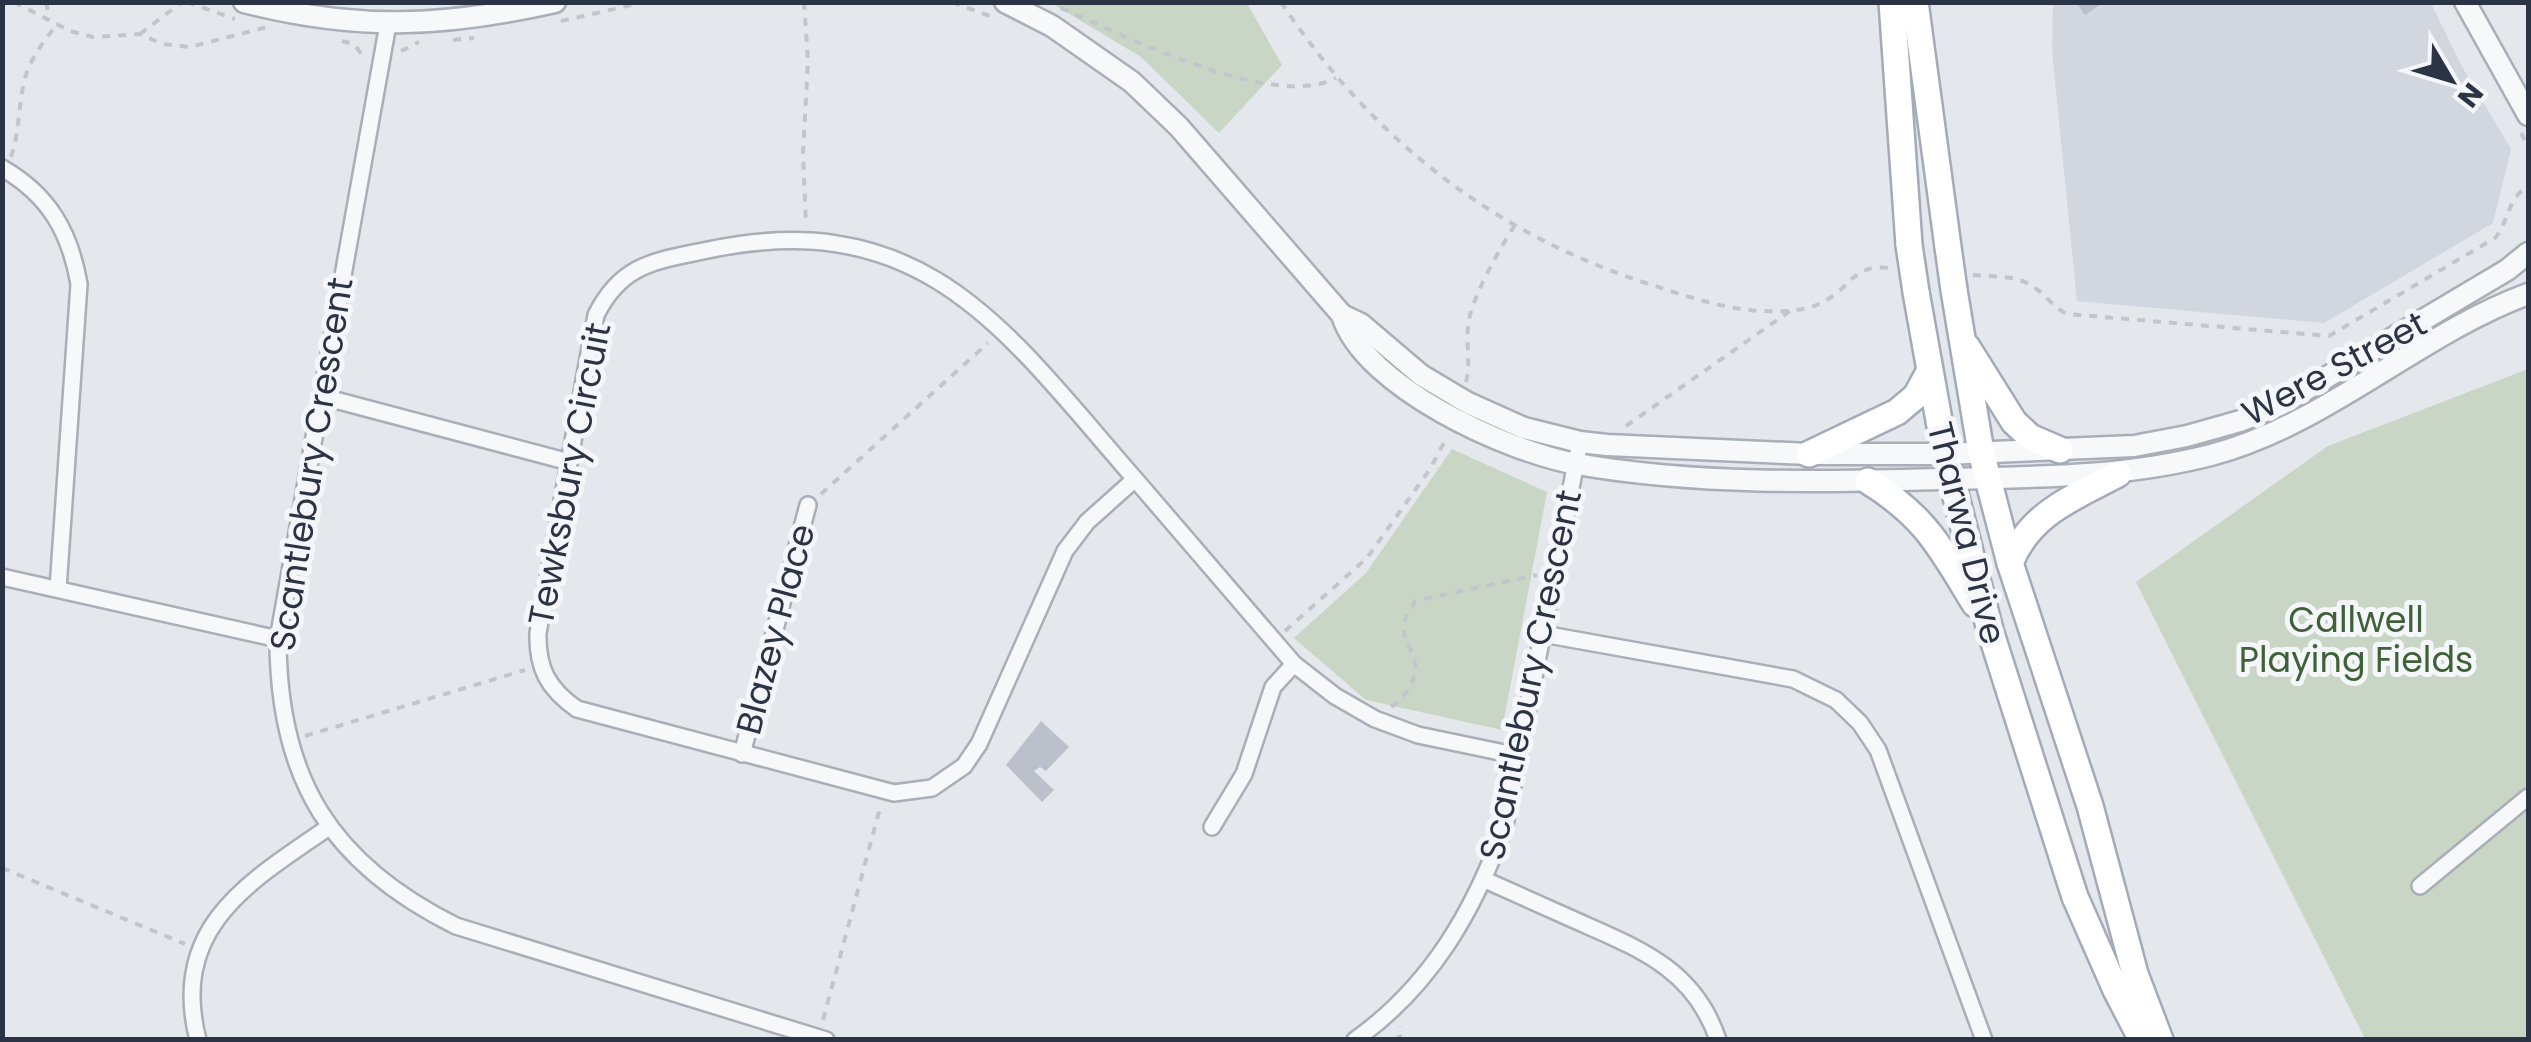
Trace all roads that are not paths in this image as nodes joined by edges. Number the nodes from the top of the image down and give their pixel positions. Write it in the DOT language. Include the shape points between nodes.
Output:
graph roads {
  1 [pos="244,2"];
  2 [pos="554,2"];
  3 [pos="1004,2"];
  4 [pos="1892,2"];
  5 [pos="1915,2"];
  6 [pos="2466,2"];
  7 [pos="388,24"];
  8 [pos="2528,115"];
  9 [pos="4,168"];
  10 [pos="2528,253"];
  11 [pos="2528,294"];
  12 [pos="1342,315"];
  13 [pos="1959,335"];
  14 [pos="1928,374"];
  15 [pos="320,396"];
  16 [pos="1580,442"];
  17 [pos="2060,450"];
  18 [pos="1981,452"];
  19 [pos="1810,454"];
  20 [pos="568,462"];
  21 [pos="1575,464"];
  22 [pos="1948,466"];
  23 [pos="2118,474"];
  24 [pos="1135,479"];
  25 [pos="1987,479"];
  26 [pos="1868,481"];
  27 [pos="808,505"];
  28 [pos="2010,563"];
  29 [pos="2,577"];
  30 [pos="58,590"];
  31 [pos="1990,630"];
  32 [pos="1542,634"];
  33 [pos="278,639"];
  34 [pos="1294,664"];
  35 [pos="742,754"];
  36 [pos="1519,756"];
  37 [pos="2528,797"];
  38 [pos="329,827"];
  39 [pos="1212,827"];
  40 [pos="1485,880"];
  41 [pos="2420,886"];
  42 [pos="1374,1026"];
  43 [pos="822,1038"];
  44 [pos="198,1040"];
  45 [pos="1355,1040"];
  46 [pos="1386,1040"];
  47 [pos="1718,1040"];
  48 [pos="1984,1040"];
  49 [pos="2142,1040"];
  50 [pos="2160,1040"];
  1 -- 7 [label="street" via="320,19"];
  2 -- 7 [label="street" via="484,18"];
  3 -- 12 [label="street" via="1052,26 1132,82"];
  4 -- 14 [label="main road, Tharwa Drive, bridge" via="1909,245"];
  5 -- 13 [label="main road, Tharwa Drive, bridge"];
  6 -- 8 [label="street"];
  7 -- 15 [label="street, Scantlebury Crescent"];
  9 -- 30 [label="street" via="38,192 59,219 79,284"];
  10 -- 17 [label="street, Were Street" via="2280,405 2187,436"];
  11 -- 23 [label="street, Were Street" via="2487,310 2260,438"];
  12 -- 16 [label="street" via="1458,398 1524,428"];
  12 -- 21 [label="street" via="1356,343 1426,402 1498,441"];
  13 -- 17 [label="main road" via="2014,422 2030,438"];
  13 -- 18 [label="main road, Tharwa Drive"];
  14 -- 19 [label="main road" via="1897,412"];
  14 -- 22 [label="main road, Tharwa Drive"];
  15 -- 20 [label="street"];
  15 -- 33 [label="street, Scantlebury Crescent"];
  16 -- 19 [label="street"];
  16 -- 21 [label="street, Scantlebury Crescent"];
  17 -- 18 [label="street, Were Street"];
  18 -- 22 [label="street, Were Street"];
  18 -- 25 [label="main road, Tharwa Drive"];
  19 -- 22 [label="street"];
  20 -- 24 [label="street, Tewksbury Circuit" via="596,315 624,276 657,260 744,242 804,240 901,261 961,294 1018,344"];
  20 -- 35 [label="street, Tewksbury Circuit" via="538,633 544,678 578,709"];
  21 -- 26 [label="street" via="1700,478"];
  21 -- 32 [label="street, Scantlebury Crescent"];
  22 -- 25 [label="street, Were Street"];
  22 -- 26 [label="street"];
  22 -- 31 [label="main road, Tharwa Drive"];
  23 -- 25 [label="street, Were Street"];
  23 -- 28 [label="main road" via="2032,525"];
  24 -- 34 [label="street, Tewksbury Circuit"];
  24 -- 35 [label="street, Tewksbury Circuit" via="1065,551 964,766 932,788 907,793"];
  25 -- 28 [label="main road, Tharwa Drive"];
  26 -- 31 [label="main road" via="1897,498 1932,534"];
  27 -- 35 [label="street, Blazey Place"];
  28 -- 50 [label="main road, Tharwa Drive"];
  29 -- 30 [label="street"];
  30 -- 33 [label="street"];
  31 -- 49 [label="main road, Tharwa Drive" via="2075,897"];
  32 -- 36 [label="street, Scantlebury Crescent"];
  32 -- 48 [label="street" via="1792,678 1836,700 1878,750"];
  33 -- 38 [label="street, Scantlebury Crescent" via="288,741"];
  34 -- 36 [label="street, Tewksbury Circuit" via="1373,718 1418,735"];
  34 -- 39 [label="street" via="1273,686 1244,774"];
  36 -- 40 [label="street, Scantlebury Crescent"];
  37 -- 41 [label="street"];
  38 -- 43 [label="street, Scantlebury Crescent" via="376,878 456,926"];
  38 -- 44 [label="street" via="224,906 199,950 191,1000"];
  40 -- 42 [label="street, Scantlebury Crescent" via="1438,960"];
  40 -- 47 [label="street" via="1644,951 1686,984"];
  42 -- 45 [label="street, Scantlebury Crescent"];
  42 -- 46 [label="street"];
}
